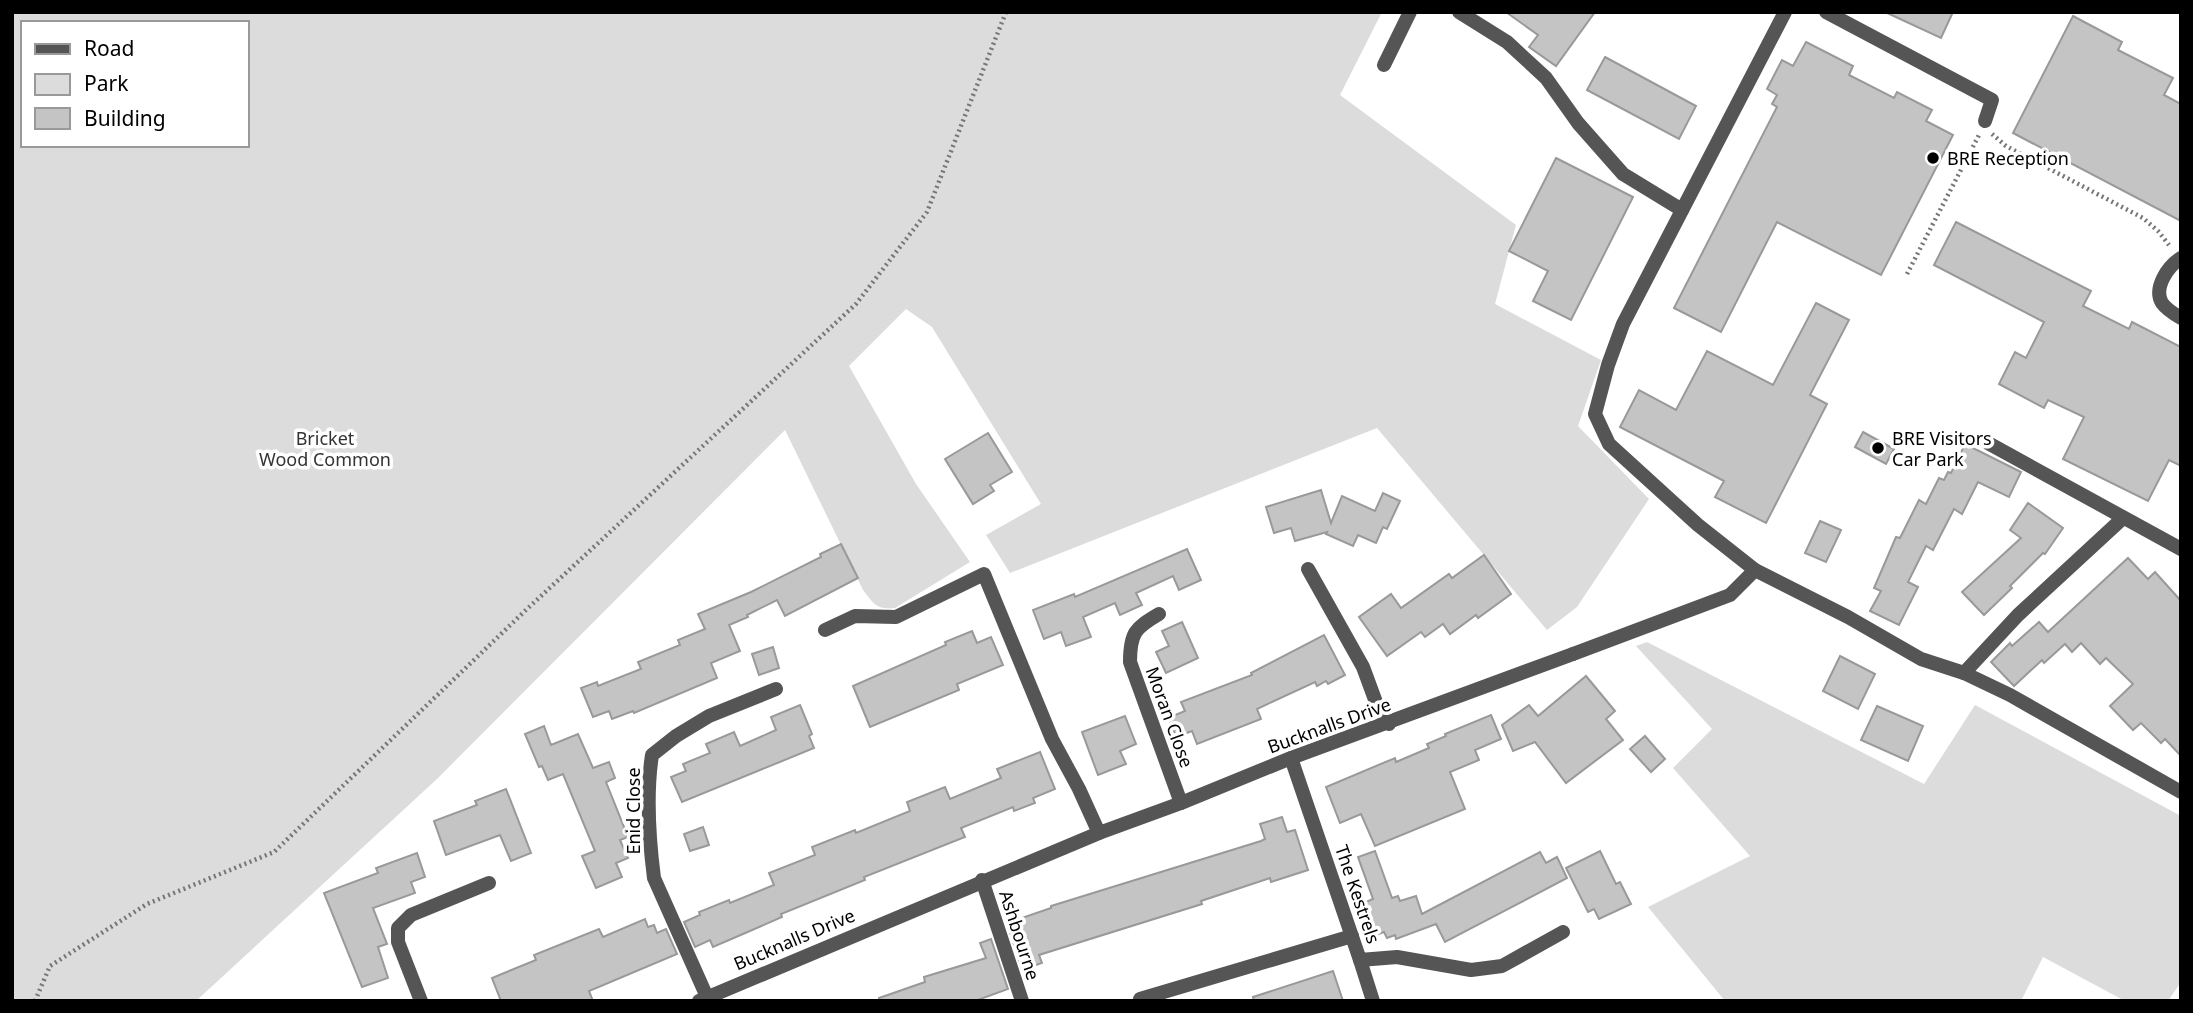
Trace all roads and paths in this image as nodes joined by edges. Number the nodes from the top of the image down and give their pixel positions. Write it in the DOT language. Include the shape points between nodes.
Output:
graph roads {
  1 [pos="1006,12"];
  2 [pos="1410,12"];
  3 [pos="1459,12"];
  4 [pos="1785,12"];
  5 [pos="1826,12"];
  6 [pos="1384,65"];
  7 [pos="1984,121"];
  8 [pos="1682,210"];
  9 [pos="2180,258"];
  10 [pos="1907,274"];
  11 [pos="2181,318"];
  12 [pos="1988,443"];
  13 [pos="2123,518"];
  14 [pos="2179,543"];
  15 [pos="1308,569"];
  16 [pos="1755,570"];
  17 [pos="1159,614"];
  18 [pos="825,630"];
  19 [pos="1964,673"];
  20 [pos="776,689"];
  21 [pos="1390,723"];
  22 [pos="1291,758"];
  23 [pos="2181,792"];
  24 [pos="1181,803"];
  25 [pos="1099,833"];
  26 [pos="982,880"];
  27 [pos="489,883"];
  28 [pos="1563,932"];
  29 [pos="1352,936"];
  30 [pos="1360,960"];
  31 [pos="703,999"];
  32 [pos="1140,999"];
  33 [pos="36,1001"];
  34 [pos="421,1001"];
  35 [pos="1021,1001"];
  36 [pos="1373,1001"];
  1 -- 33 [label="path" via="927,212 856,304 274,852 146,904 50,965"];
  2 -- 6 [label="street"];
  3 -- 8 [label="street" via="1507,43 1546,78 1623,174"];
  4 -- 8 [label="street"];
  5 -- 7 [label="street" via="1992,100"];
  7 -- 9 [label="path" via="2006,146 2143,218"];
  7 -- 10 [label="path"];
  8 -- 16 [label="street" via="1623,324 1595,414 1609,444"];
  9 -- 11 [label="street" via="2159,292 2166,309"];
  12 -- 13 [label="street"];
  13 -- 14 [label="street"];
  13 -- 19 [label="street" via="2018,615"];
  15 -- 21 [label="street"];
  16 -- 19 [label="street" via="1921,659"];
  16 -- 21 [label="street, Bucknalls Drive" via="1730,594"];
  17 -- 24 [label="street, Moran Close" via="1135,631 1130,662"];
  18 -- 25 [label="street" via="855,616 896,618 984,574 1052,739"];
  19 -- 23 [label="street"];
  20 -- 31 [label="street, Enid Close" via="709,716 652,755 654,878"];
  21 -- 22 [label="street, Bucknalls Drive"];
  22 -- 24 [label="street, Bucknalls Drive"];
  22 -- 29 [label="street, The Kestrels"];
  24 -- 25 [label="street, Bucknalls Drive"];
  25 -- 26 [label="street, Bucknalls Drive"];
  26 -- 31 [label="street, Bucknalls Drive"];
  26 -- 35 [label="street, Ashbourne"];
  27 -- 34 [label="street" via="411,915 398,928 398,943"];
  28 -- 30 [label="street, The Kestrels" via="1502,966 1471,970 1397,957"];
  29 -- 30 [label="street, The Kestrels"];
  29 -- 32 [label="street"];
  30 -- 36 [label="street"];
}
